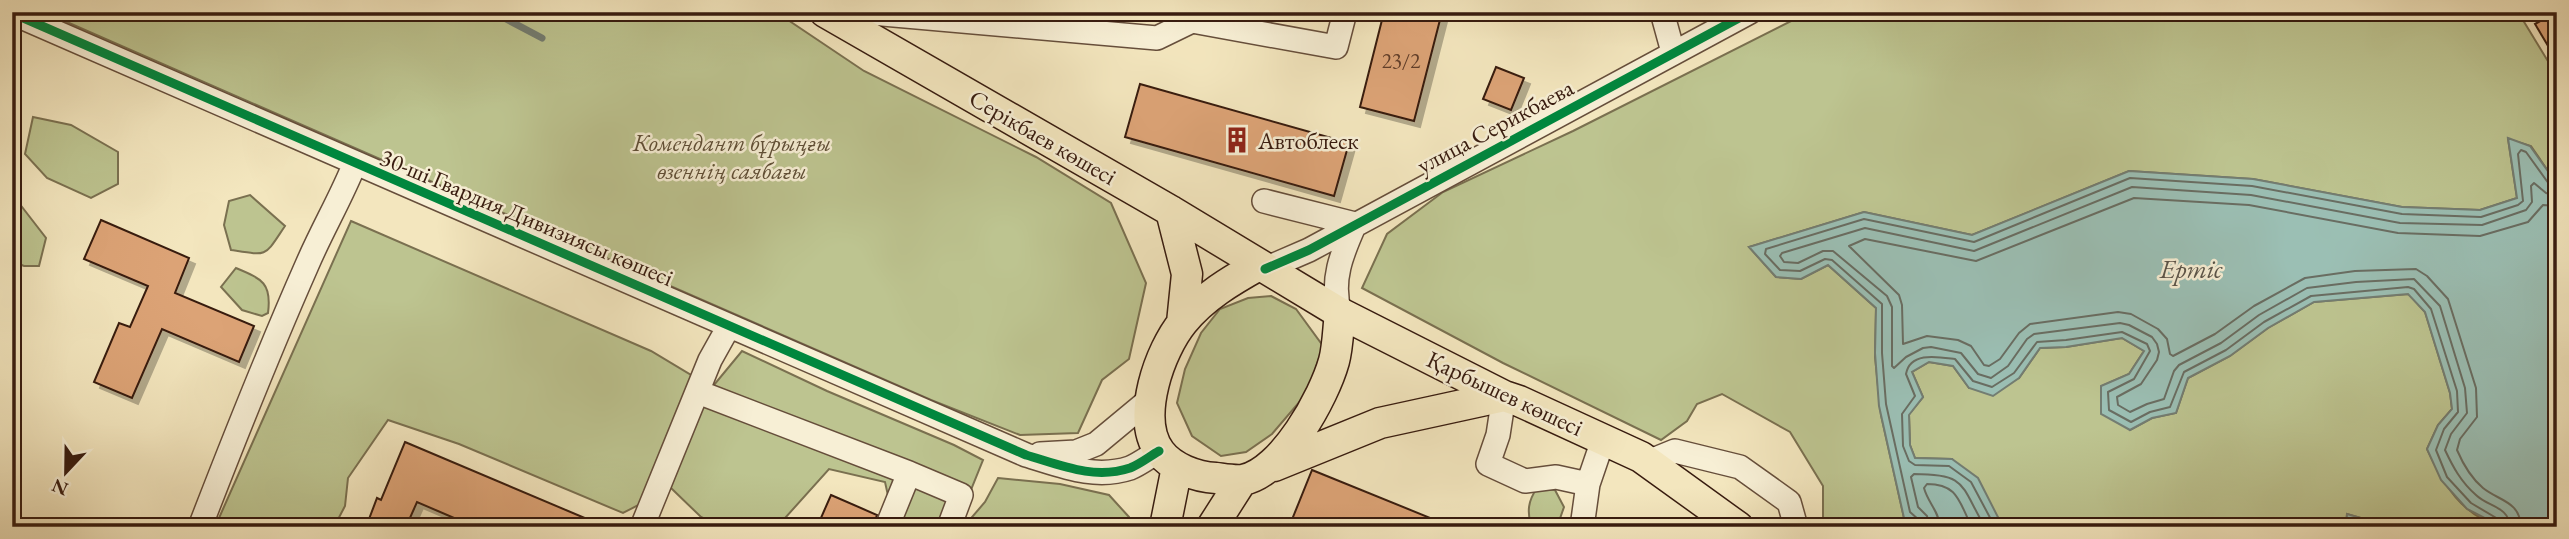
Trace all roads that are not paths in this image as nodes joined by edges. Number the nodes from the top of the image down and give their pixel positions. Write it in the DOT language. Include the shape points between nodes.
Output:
graph roads {
  1 [pos="825,12"];
  2 [pos="860,12"];
  3 [pos="1345,12"];
  4 [pos="1662,12"];
  5 [pos="1750,12"];
  6 [pos="12,13"];
  7 [pos="1193,17"];
  8 [pos="1673,52"];
  9 [pos="355,163"];
  10 [pos="1264,201"];
  11 [pos="1171,211"];
  12 [pos="1355,223"];
  13 [pos="1262,267"];
  14 [pos="1340,313"];
  15 [pos="1182,323"];
  16 [pos="729,326"];
  17 [pos="698,391"];
  18 [pos="1504,396"];
  19 [pos="1149,400"];
  20 [pos="1603,440"];
  21 [pos="1026,455"];
  22 [pos="1168,459"];
  23 [pos="1648,462"];
  24 [pos="909,473"];
  25 [pos="1255,474"];
  26 [pos="1588,484"];
  27 [pos="200,527"];
  28 [pos="642,527"];
  29 [pos="887,527"];
  30 [pos="949,527"];
  31 [pos="1165,527"];
  32 [pos="1212,527"];
  33 [pos="1582,527"];
  34 [pos="1738,527"];
  35 [pos="1796,527"];
  1 -- 11 [label="main road, Серікбаев көшесі"];
  2 -- 7 [label="street" via="1157,38"];
  3 -- 7 [label="street" via="1336,47"];
  4 -- 8 [label="street"];
  5 -- 8 [label="street, улица Серикбаева"];
  6 -- 9 [label="street, 30-ші Гвардия Дивизиясы көшесі"];
  8 -- 12 [label="street, улица Серикбаева"];
  9 -- 16 [label="street, 30-ші Гвардия Дивизиясы көшесі"];
  9 -- 27 [label="street" via="251,394"];
  10 -- 12 [label="street"];
  11 -- 13 [label="main road, Серікбаев көшесі"];
  11 -- 15 [label="main road" via="1187,274"];
  12 -- 13 [label="street, улица Серикбаева" via="1309,250"];
  12 -- 14 [label="street" via="1339,262 1335,288"];
  13 -- 14 [label="main road, Қарбышев көшесі"];
  13 -- 15 [label="main road" via="1228,282"];
  14 -- 18 [label="main road, Қарбышев көшесі"];
  14 -- 25 [label="main road" via="1334,360 1320,398 1301,430"];
  15 -- 19 [label="main road" via="1162,358"];
  16 -- 17 [label="street"];
  16 -- 21 [label="street, 30-ші Гвардия Дивизиясы көшесі"];
  17 -- 24 [label="street"];
  17 -- 28 [label="street"];
  18 -- 20 [label="main road, Қарбышев көшесі"];
  18 -- 25 [label="main road" via="1380,423"];
  18 -- 26 [label="street" via="1499,435 1488,464 1525,481 1556,477"];
  19 -- 21 [label="street" via="1096,444 1076,452"];
  19 -- 22 [label="main road" via="1152,431"];
  20 -- 23 [label="main road, Қарбышев көшесі"];
  20 -- 26 [label="street"];
  21 -- 22 [label="street, 30-ші Гвардия Дивизиясы көшесі" via="1071,469 1104,473"];
  22 -- 25 [label="main road" via="1207,478"];
  22 -- 31 [label="main road"];
  23 -- 34 [label="main road, Қарбышев көшесі"];
  23 -- 35 [label="street" via="1675,451 1740,467 1789,502"];
  24 -- 29 [label="street"];
  24 -- 30 [label="street" via="961,495"];
  25 -- 32 [label="main road"];
  26 -- 33 [label="street"];
}
